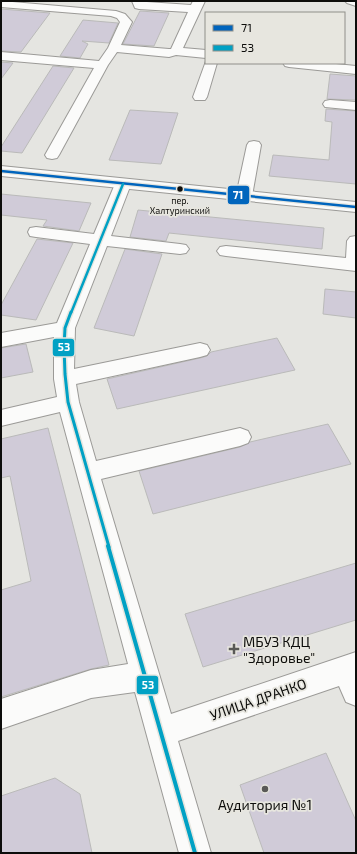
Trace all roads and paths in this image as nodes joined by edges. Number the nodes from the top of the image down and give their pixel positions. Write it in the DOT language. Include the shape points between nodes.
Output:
graph roads {
  1 [pos="138,1"];
  2 [pos="351,1"];
  3 [pos="356,3"];
  4 [pos="1,4"];
  5 [pos="197,5"];
  6 [pos="114,48"];
  7 [pos="176,51"];
  8 [pos="205,54"];
  9 [pos="1,56"];
  10 [pos="211,64"];
  11 [pos="299,64"];
  12 [pos="102,65"];
  13 [pos="356,70"];
  14 [pos="200,97"];
  15 [pos="330,104"];
  16 [pos="356,106"];
  17 [pos="254,145"];
  18 [pos="52,155"];
  19 [pos="1,171"];
  20 [pos="123,184"];
  21 [pos="244,196"];
  22 [pos="356,206"];
  23 [pos="36,232"];
  24 [pos="100,240"];
  25 [pos="356,240"];
  26 [pos="180,249"];
  27 [pos="226,251"];
  28 [pos="355,265"];
  29 [pos="65,328"];
  30 [pos="1,340"];
  31 [pos="200,350"];
  32 [pos="64,379"];
  33 [pos="68,402"];
  34 [pos="1,418"];
  35 [pos="240,437"];
  36 [pos="88,473"];
  37 [pos="146,676"];
  38 [pos="353,676"];
  39 [pos="1,714"];
  40 [pos="160,732"];
  41 [pos="195,853"];
  1 -- 5 [label="street" via="139,6"];
  2 -- 3 [label="street"];
  4 -- 6 [label="street" via="112,13 121,16 126,22"];
  5 -- 7 [label="street"];
  6 -- 7 [label="street" via="169,53"];
  6 -- 12 [label="street"];
  7 -- 8 [label="street"];
  9 -- 12 [label="street"];
  10 -- 14 [label="street"];
  11 -- 13 [label="street"];
  12 -- 18 [label="street"];
  15 -- 16 [label="street"];
  17 -- 21 [label="street"];
  19 -- 20 [label="street"];
  20 -- 21 [label="street"];
  20 -- 24 [label="street"];
  21 -- 22 [label="street"];
  23 -- 24 [label="street"];
  24 -- 26 [label="street"];
  24 -- 29 [label="street"];
  25 -- 28 [label="street"];
  27 -- 28 [label="street"];
  29 -- 30 [label="street"];
  29 -- 32 [label="street"];
  31 -- 32 [label="street"];
  32 -- 33 [label="street"];
  33 -- 34 [label="street"];
  33 -- 36 [label="street"];
  35 -- 36 [label="street"];
  36 -- 37 [label="street"];
  37 -- 39 [label="street" via="91,684"];
  37 -- 40 [label="street"];
  38 -- 40 [label="street, УЛИЦА ДРАНКО"];
  40 -- 41 [label="street"];
}
